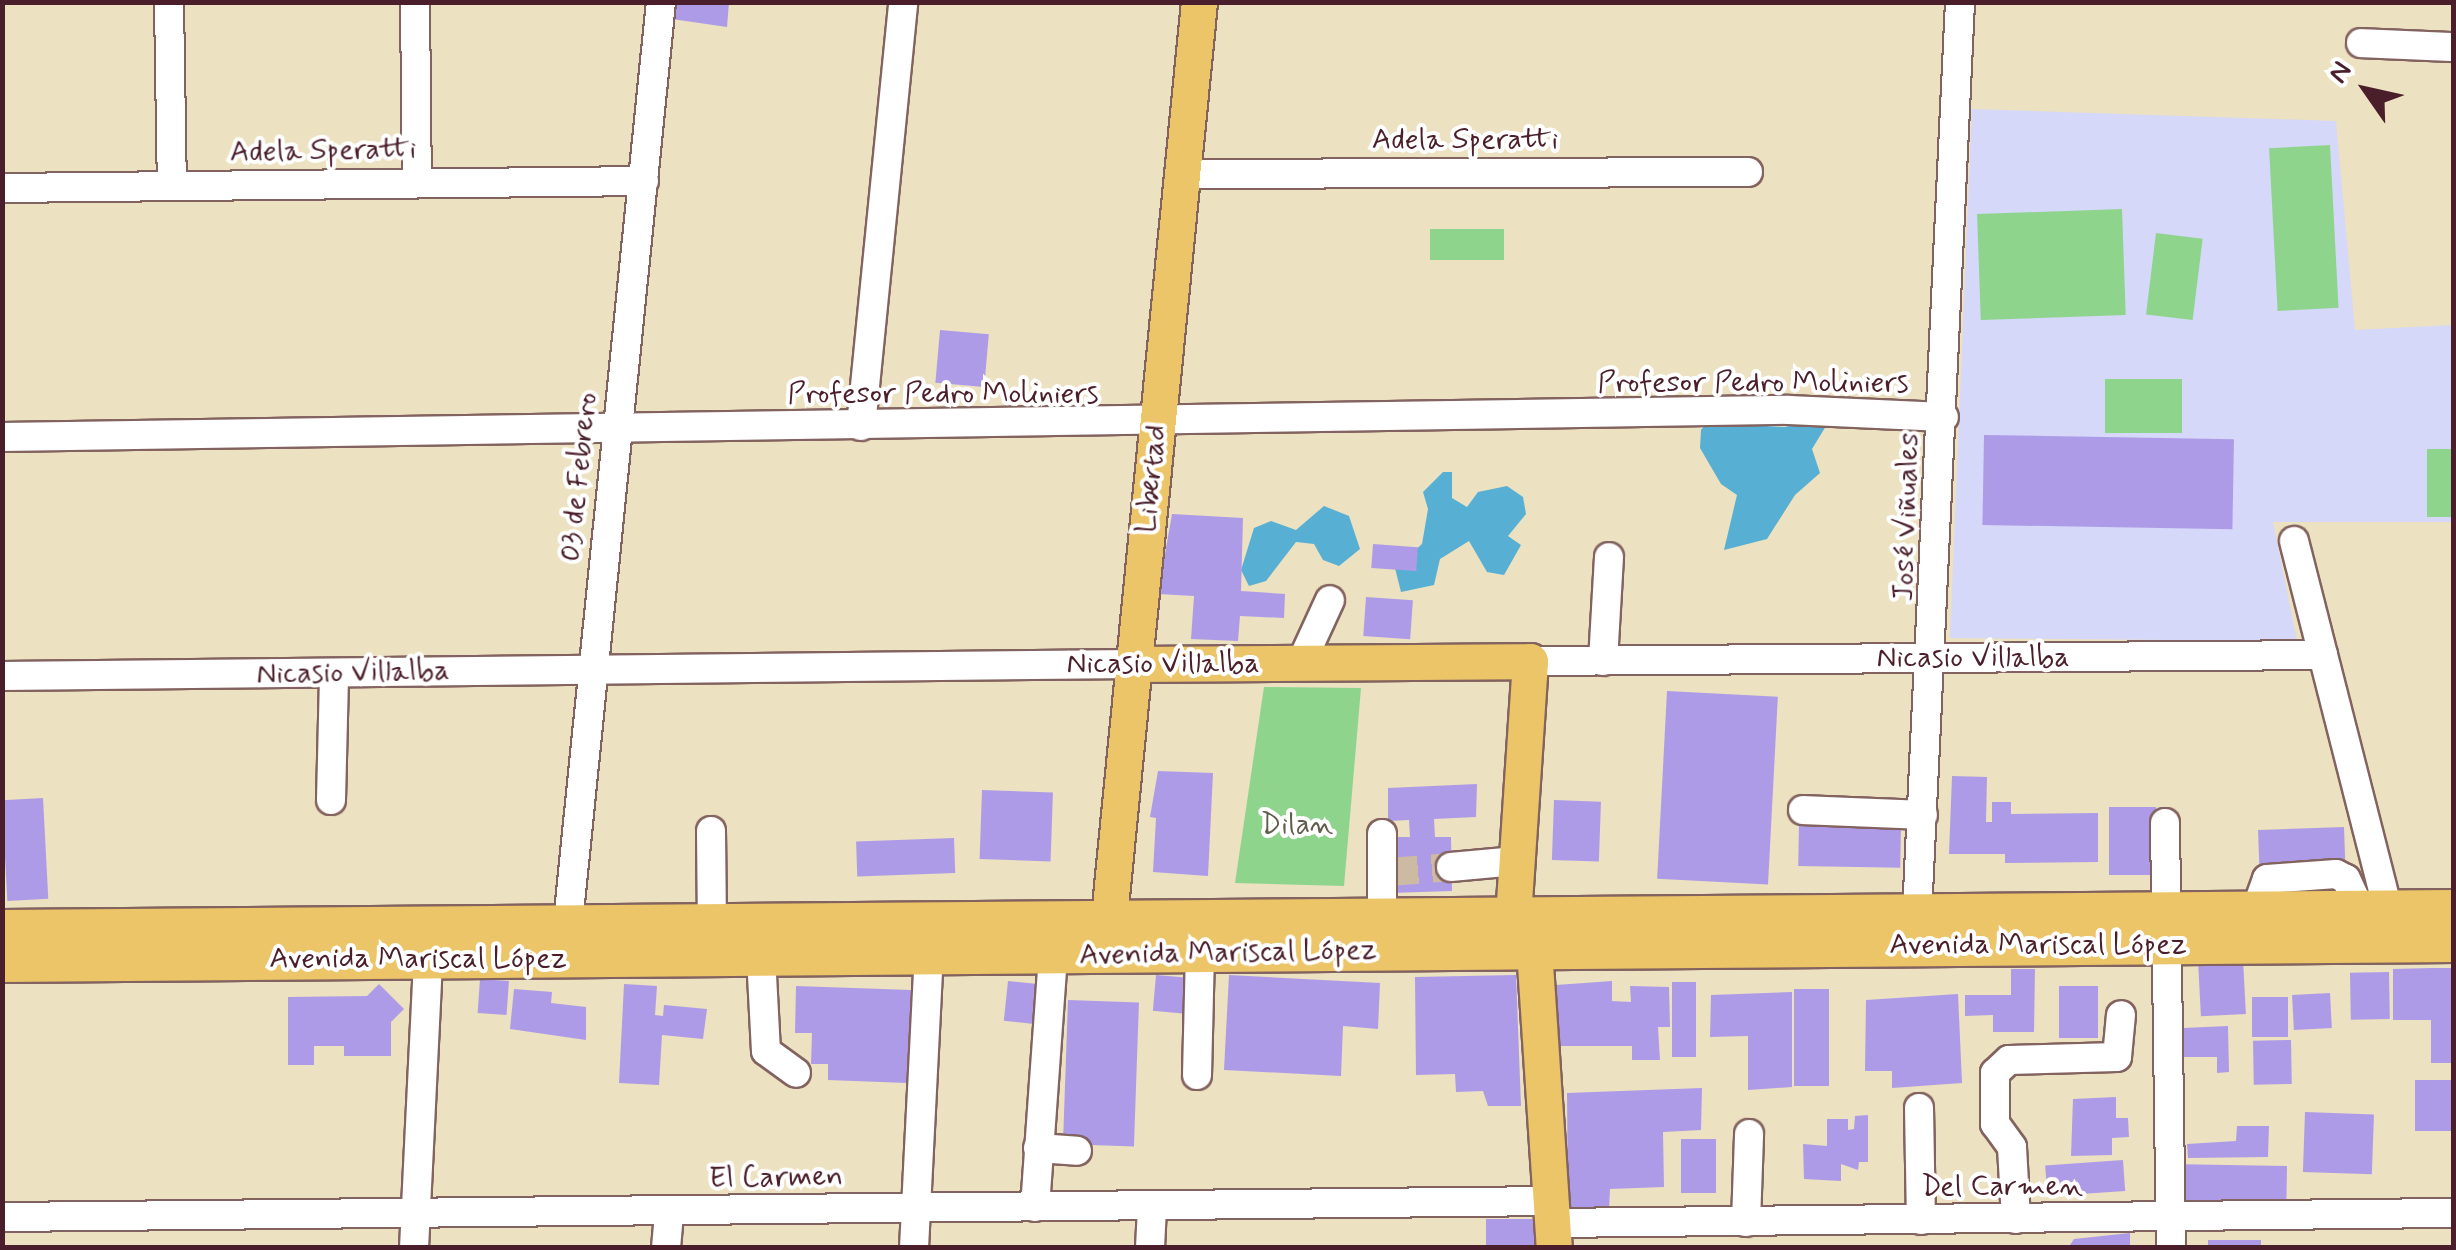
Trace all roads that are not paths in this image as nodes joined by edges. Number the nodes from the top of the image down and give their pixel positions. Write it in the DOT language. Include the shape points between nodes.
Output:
graph roads {
  1 [pos="170,2"];
  2 [pos="416,2"];
  3 [pos="661,2"];
  4 [pos="904,2"];
  5 [pos="1199,2"];
  6 [pos="1960,2"];
  7 [pos="2360,43"];
  8 [pos="2454,48"];
  9 [pos="1748,172"];
  10 [pos="1182,174"];
  11 [pos="644,181"];
  12 [pos="417,182"];
  13 [pos="172,186"];
  14 [pos="2,188"];
  15 [pos="1944,417"];
  16 [pos="1158,425"];
  17 [pos="861,426"];
  18 [pos="617,431"];
  19 [pos="2,437"];
  20 [pos="2294,541"];
  21 [pos="1610,556"];
  22 [pos="1330,600"];
  23 [pos="2323,655"];
  24 [pos="1934,658"];
  25 [pos="1604,660"];
  26 [pos="1530,661"];
  27 [pos="1302,663"];
  28 [pos="1134,664"];
  29 [pos="592,670"];
  30 [pos="334,673"];
  31 [pos="2,676"];
  32 [pos="331,800"];
  33 [pos="1803,810"];
  34 [pos="1923,814"];
  35 [pos="2165,823"];
  36 [pos="711,830"];
  37 [pos="1382,834"];
  38 [pos="1516,861"];
  39 [pos="2454,910"];
  40 [pos="2374,911"];
  41 [pos="1917,914"];
  42 [pos="1382,919"];
  43 [pos="1460,919"];
  44 [pos="712,925"];
  45 [pos="2166,929"];
  46 [pos="2,930"];
  47 [pos="1525,937"];
  48 [pos="1106,938"];
  49 [pos="566,942"];
  50 [pos="2454,942"];
  51 [pos="1200,954"];
  52 [pos="929,955"];
  53 [pos="1053,955"];
  54 [pos="762,956"];
  55 [pos="428,959"];
  56 [pos="2,962"];
  57 [pos="2121,1015"];
  58 [pos="796,1073"];
  59 [pos="1197,1075"];
  60 [pos="1919,1108"];
  61 [pos="1749,1134"];
  62 [pos="1038,1148"];
  63 [pos="1077,1150"];
  64 [pos="1035,1207"];
  65 [pos="1152,1207"];
  66 [pos="917,1208"];
  67 [pos="669,1213"];
  68 [pos="2454,1213"];
  69 [pos="416,1216"];
  70 [pos="2,1217"];
  71 [pos="2170,1218"];
  72 [pos="2016,1219"];
  73 [pos="1921,1220"];
  74 [pos="1746,1222"];
  75 [pos="1552,1224"];
  76 [pos="414,1248"];
  77 [pos="666,1248"];
  78 [pos="914,1248"];
  79 [pos="1150,1248"];
  80 [pos="2172,1248"];
  1 -- 13 [label="street"];
  2 -- 12 [label="street"];
  3 -- 11 [label="street, 03 de Febrero"];
  4 -- 17 [label="street"];
  5 -- 10 [label="main road, Libertad"];
  6 -- 15 [label="street, José Viñuales"];
  7 -- 8 [label="street"];
  9 -- 10 [label="street, Adela Speratti"];
  10 -- 16 [label="main road, Libertad"];
  11 -- 12 [label="street, Adela Speratti"];
  11 -- 18 [label="street, 03 de Febrero"];
  12 -- 13 [label="street, Adela Speratti"];
  13 -- 14 [label="street, Adela Speratti"];
  15 -- 16 [label="street, Profesor Pedro Moliniers" via="1788,410"];
  15 -- 24 [label="street, José Viñuales"];
  16 -- 17 [label="street, Profesor Pedro Moliniers"];
  16 -- 28 [label="main road, Libertad"];
  17 -- 18 [label="street, Profesor Pedro Moliniers"];
  18 -- 19 [label="street, Profesor Pedro Moliniers"];
  18 -- 29 [label="street, 03 de Febrero"];
  20 -- 23 [label="street"];
  21 -- 25 [label="street"];
  22 -- 27 [label="street"];
  23 -- 24 [label="street, Nicasio Villalba"];
  23 -- 40 [label="street"];
  24 -- 25 [label="street, Nicasio Villalba"];
  24 -- 34 [label="street, José Viñuales"];
  25 -- 26 [label="street, Nicasio Villalba"];
  26 -- 27 [label="main road, Nicasio Villalba"];
  26 -- 38 [label="main road"];
  27 -- 28 [label="main road, Nicasio Villalba"];
  28 -- 29 [label="street, Nicasio Villalba"];
  28 -- 48 [label="main road, Libertad"];
  29 -- 30 [label="street, Nicasio Villalba"];
  29 -- 49 [label="street, 03 de Febrero"];
  30 -- 31 [label="street, Nicasio Villalba"];
  30 -- 32 [label="street"];
  33 -- 34 [label="street"];
  34 -- 41 [label="street, José Viñuales"];
  35 -- 45 [label="street"];
  36 -- 44 [label="street"];
  37 -- 42 [label="street"];
  38 -- 43 [label="street" via="1456,866"];
  38 -- 47 [label="main road"];
  39 -- 40 [label="highway, Avenida Mariscal López"];
  40 -- 45 [label="highway, Avenida Mariscal López" via="2256,912"];
  41 -- 45 [label="highway, Avenida Mariscal López"];
  41 -- 47 [label="highway, Avenida Mariscal López"];
  42 -- 43 [label="highway, Avenida Mariscal López"];
  42 -- 48 [label="highway, Avenida Mariscal López"];
  43 -- 47 [label="highway, Avenida Mariscal López"];
  44 -- 48 [label="highway, Avenida Mariscal López"];
  44 -- 49 [label="highway, Avenida Mariscal López"];
  45 -- 47 [label="highway, Avenida Mariscal López"];
  45 -- 50 [label="highway, Avenida Mariscal López"];
  45 -- 71 [label="street"];
  46 -- 49 [label="highway, Avenida Mariscal López"];
  47 -- 51 [label="highway, Avenida Mariscal López"];
  47 -- 75 [label="main road"];
  48 -- 51 [label="highway, Avenida Mariscal López"];
  48 -- 53 [label="highway, Avenida Mariscal López"];
  49 -- 54 [label="highway, Avenida Mariscal López"];
  49 -- 55 [label="highway, Avenida Mariscal López"];
  51 -- 59 [label="street"];
  52 -- 53 [label="highway, Avenida Mariscal López"];
  52 -- 54 [label="highway, Avenida Mariscal López"];
  52 -- 66 [label="street"];
  53 -- 62 [label="street"];
  54 -- 58 [label="street" via="766,1050"];
  55 -- 56 [label="highway, Avenida Mariscal López"];
  55 -- 69 [label="street"];
  57 -- 72 [label="street" via="2118,1057 2009,1060 1995,1073 1995,1124 2012,1147"];
  60 -- 73 [label="street"];
  61 -- 74 [label="street"];
  62 -- 63 [label="street"];
  62 -- 64 [label="street"];
  64 -- 65 [label="street, El Carmen"];
  64 -- 66 [label="street, El Carmen"];
  65 -- 75 [label="street, El Carmen"];
  65 -- 79 [label="street"];
  66 -- 67 [label="street, El Carmen"];
  66 -- 78 [label="street"];
  67 -- 69 [label="street, El Carmen"];
  67 -- 77 [label="street"];
  68 -- 71 [label="street, Del Carmen"];
  69 -- 70 [label="street, El Carmen"];
  69 -- 76 [label="street"];
  71 -- 72 [label="street, Del Carmen"];
  71 -- 80 [label="street"];
  72 -- 73 [label="street, Del Carmen"];
  73 -- 74 [label="street, Del Carmen"];
  74 -- 75 [label="street, Del Carmen"];
}
